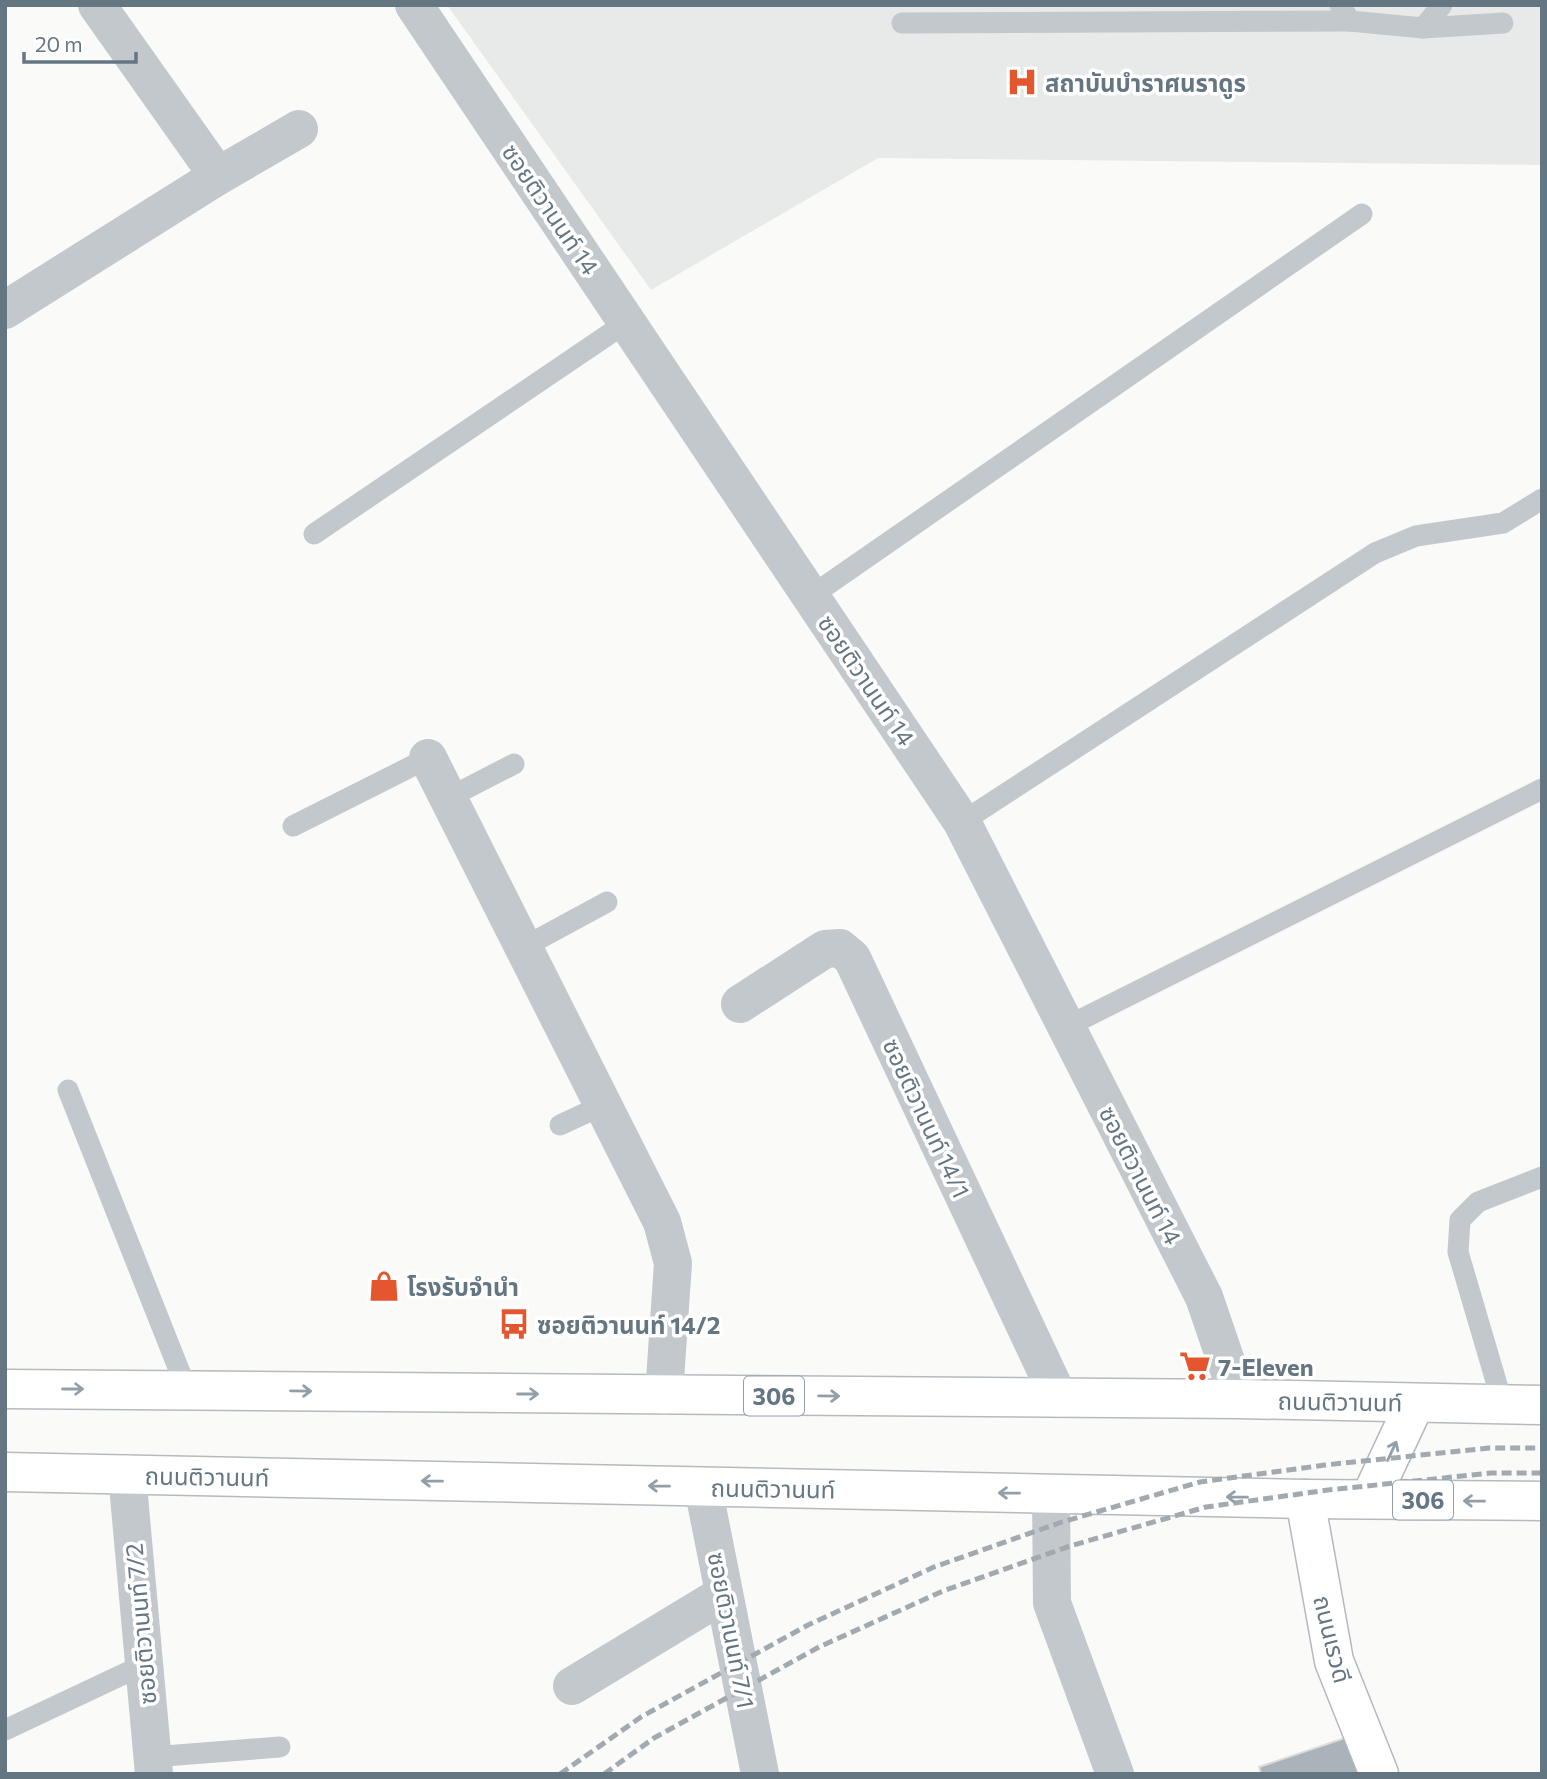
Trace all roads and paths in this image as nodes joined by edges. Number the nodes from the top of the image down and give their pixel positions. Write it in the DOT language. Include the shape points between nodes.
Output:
graph roads {
  1 [pos="97,5"];
  2 [pos="414,5"];
  3 [pos="1443,5"];
  4 [pos="1345,13"];
  5 [pos="902,23"];
  6 [pos="1503,23"];
  7 [pos="1423,27"];
  8 [pos="299,129"];
  9 [pos="218,176"];
  10 [pos="1362,214"];
  11 [pos="5,310"];
  12 [pos="627,322"];
  13 [pos="1542,499"];
  14 [pos="314,534"];
  15 [pos="811,596"];
  16 [pos="428,758"];
  17 [pos="514,764"];
  18 [pos="1542,789"];
  19 [pos="448,798"];
  20 [pos="962,822"];
  21 [pos="293,826"];
  22 [pos="607,902"];
  23 [pos="524,947"];
  24 [pos="740,1003"];
  25 [pos="1066,1027"];
  26 [pos="68,1090"];
  27 [pos="603,1105"];
  28 [pos="560,1125"];
  29 [pos="1542,1177"];
  30 [pos="5,1389"];
  31 [pos="187,1390"];
  32 [pos="664,1395"];
  33 [pos="1059,1398"];
  34 [pos="1239,1399"];
  35 [pos="1415,1403"];
  36 [pos="1503,1405"];
  37 [pos="1542,1405"];
  38 [pos="5,1472"];
  39 [pos="127,1474"];
  40 [pos="703,1487"];
  41 [pos="1051,1494"];
  42 [pos="1305,1499"];
  43 [pos="1370,1499"];
  44 [pos="1542,1501"];
  45 [pos="724,1594"];
  46 [pos="143,1665"];
  47 [pos="572,1686"];
  48 [pos="5,1730"];
  49 [pos="280,1747"];
  50 [pos="153,1765"];
  51 [pos="760,1774"];
  52 [pos="1115,1774"];
  53 [pos="1379,1774"];
  1 -- 9 [label="street"];
  2 -- 12 [label="street, ซอยติวานนท์ 14"];
  3 -- 7 [label="lane"];
  4 -- 5 [label="lane"];
  4 -- 7 [label="lane"];
  6 -- 7 [label="lane"];
  8 -- 9 [label="street"];
  9 -- 11 [label="street"];
  10 -- 15 [label="lane"];
  12 -- 14 [label="lane"];
  12 -- 15 [label="street, ซอยติวานนท์ 14"];
  13 -- 20 [label="lane" via="1503,523 1416,536 1375,554"];
  15 -- 20 [label="street, ซอยติวานนท์ 14"];
  16 -- 19 [label="street"];
  16 -- 21 [label="lane"];
  17 -- 19 [label="lane"];
  18 -- 25 [label="lane"];
  19 -- 23 [label="street"];
  20 -- 25 [label="street, ซอยติวานนท์ 14"];
  22 -- 23 [label="lane"];
  23 -- 27 [label="street"];
  24 -- 33 [label="street, ซอยติวานนท์ 14/1" via="825,949 840,948 852,958"];
  25 -- 34 [label="street, ซอยติวานนท์ 14" via="1204,1297"];
  26 -- 31 [label="lane"];
  27 -- 28 [label="lane"];
  27 -- 32 [label="street" via="663,1223 673,1263"];
  29 -- 36 [label="lane" via="1479,1202 1460,1220 1458,1252"];
  30 -- 31 [label="main road, ถนนติวานนท์ / 306, one-way"];
  31 -- 32 [label="main road, ถนนติวานนท์ / 306, one-way"];
  32 -- 33 [label="main road, ถนนติวานนท์ / 306, one-way"];
  33 -- 34 [label="main road, ถนนติวานนท์ / 306"];
  34 -- 35 [label="main road, ถนนติวานนท์ / 306"];
  35 -- 36 [label="main road, ถนนติวานนท์ / 306"];
  43 -- 35 [label="main road, one-way"];
  36 -- 37 [label="main road, ถนนติวานนท์ / 306"];
  38 -- 39 [label="main road, ถนนติวานนท์ / 306"];
  40 -- 39 [label="main road, ถนนติวานนท์ / 306, one-way"];
  39 -- 46 [label="street, ซอยติวานนท์ 7/2"];
  41 -- 40 [label="main road, ถนนติวานนท์ / 306, one-way"];
  40 -- 45 [label="street, ซอยติวานนท์ 7/1"];
  42 -- 41 [label="main road, ถนนติวานนท์ / 306, one-way"];
  41 -- 52 [label="street" via="1052,1603"];
  42 -- 43 [label="main road, ถนนติวานนท์ / 306"];
  42 -- 53 [label="main road, ถนนเรวดี" via="1334,1661"];
  44 -- 43 [label="main road, ถนนติวานนท์ / 306, one-way"];
  45 -- 47 [label="street"];
  45 -- 51 [label="street, ซอยติวานนท์ 7/1"];
  46 -- 48 [label="lane"];
  46 -- 50 [label="street, ซอยติวานนท์ 7/2"];
  49 -- 50 [label="lane"];
}
